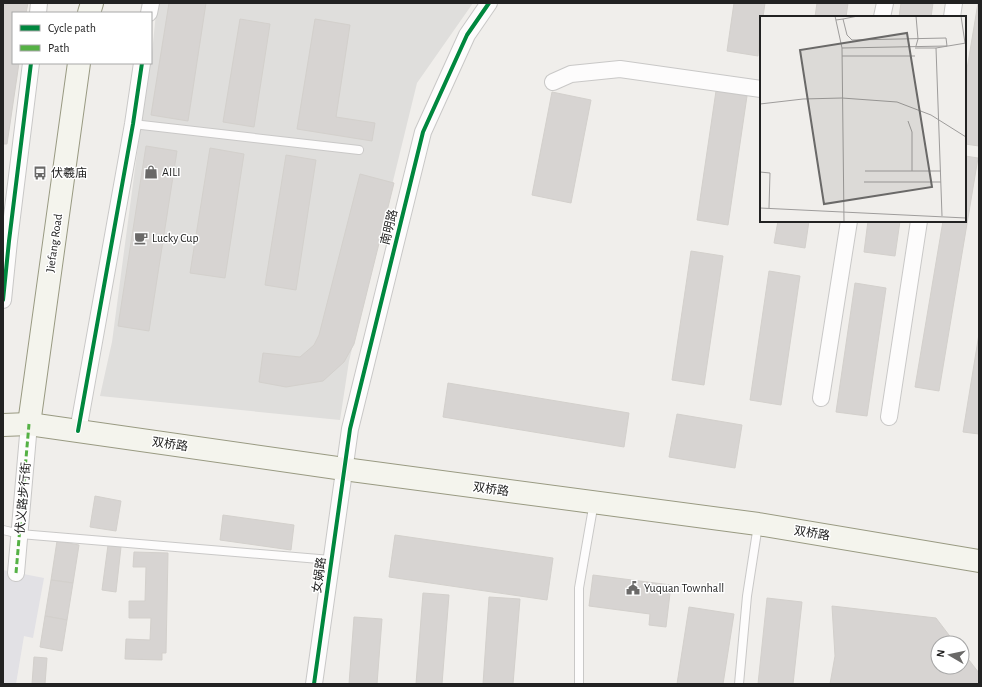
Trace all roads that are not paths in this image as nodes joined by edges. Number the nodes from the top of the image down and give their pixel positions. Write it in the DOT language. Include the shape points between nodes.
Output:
graph roads {
  1 [pos="489,3"];
  2 [pos="885,3"];
  3 [pos="954,3"];
  4 [pos="882,16"];
  5 [pos="952,16"];
  6 [pos="32,64"];
  7 [pos="79,64"];
  8 [pos="142,64"];
  9 [pos="553,82"];
  10 [pos="760,89"];
  11 [pos="133,124"];
  12 [pos="359,150"];
  13 [pos="849,222"];
  14 [pos="920,222"];
  15 [pos="3,300"];
  16 [pos="821,398"];
  17 [pos="888,416"];
  18 [pos="29,424"];
  19 [pos="3,425"];
  20 [pos="78,431"];
  21 [pos="344,469"];
  22 [pos="594,502"];
  23 [pos="758,524"];
  24 [pos="3,530"];
  25 [pos="20,534"];
  26 [pos="331,560"];
  27 [pos="979,561"];
  28 [pos="16,573"];
  29 [pos="314,684"];
  30 [pos="579,684"];
  31 [pos="738,684"];
  1 -- 21 [label="street, 南明路" via="467,35 423,132 350,429"];
  2 -- 4 [label="street"];
  3 -- 5 [label="street"];
  6 -- 15 [label="street" via="8,241"];
  7 -- 18 [label="main road, Jiefang Road"];
  8 -- 11 [label="street"];
  9 -- 10 [label="street" via="571,74 620,69"];
  11 -- 12 [label="lane"];
  11 -- 20 [label="street"];
  13 -- 16 [label="street"];
  14 -- 17 [label="street"];
  18 -- 19 [label="main road, 双桥路"];
  18 -- 20 [label="main road, 双桥路"];
  18 -- 25 [label="street, 伏义路步行街"];
  20 -- 21 [label="main road, 双桥路"];
  21 -- 22 [label="main road, 双桥路"];
  21 -- 26 [label="street, 女娲路"];
  22 -- 23 [label="main road, 双桥路"];
  22 -- 30 [label="lane" via="579,588"];
  23 -- 27 [label="main road, 双桥路"];
  23 -- 31 [label="lane"];
  24 -- 25 [label="lane"];
  25 -- 26 [label="lane"];
  25 -- 28 [label="street, 伏义路步行街"];
  26 -- 29 [label="street, 女娲路"];
}
